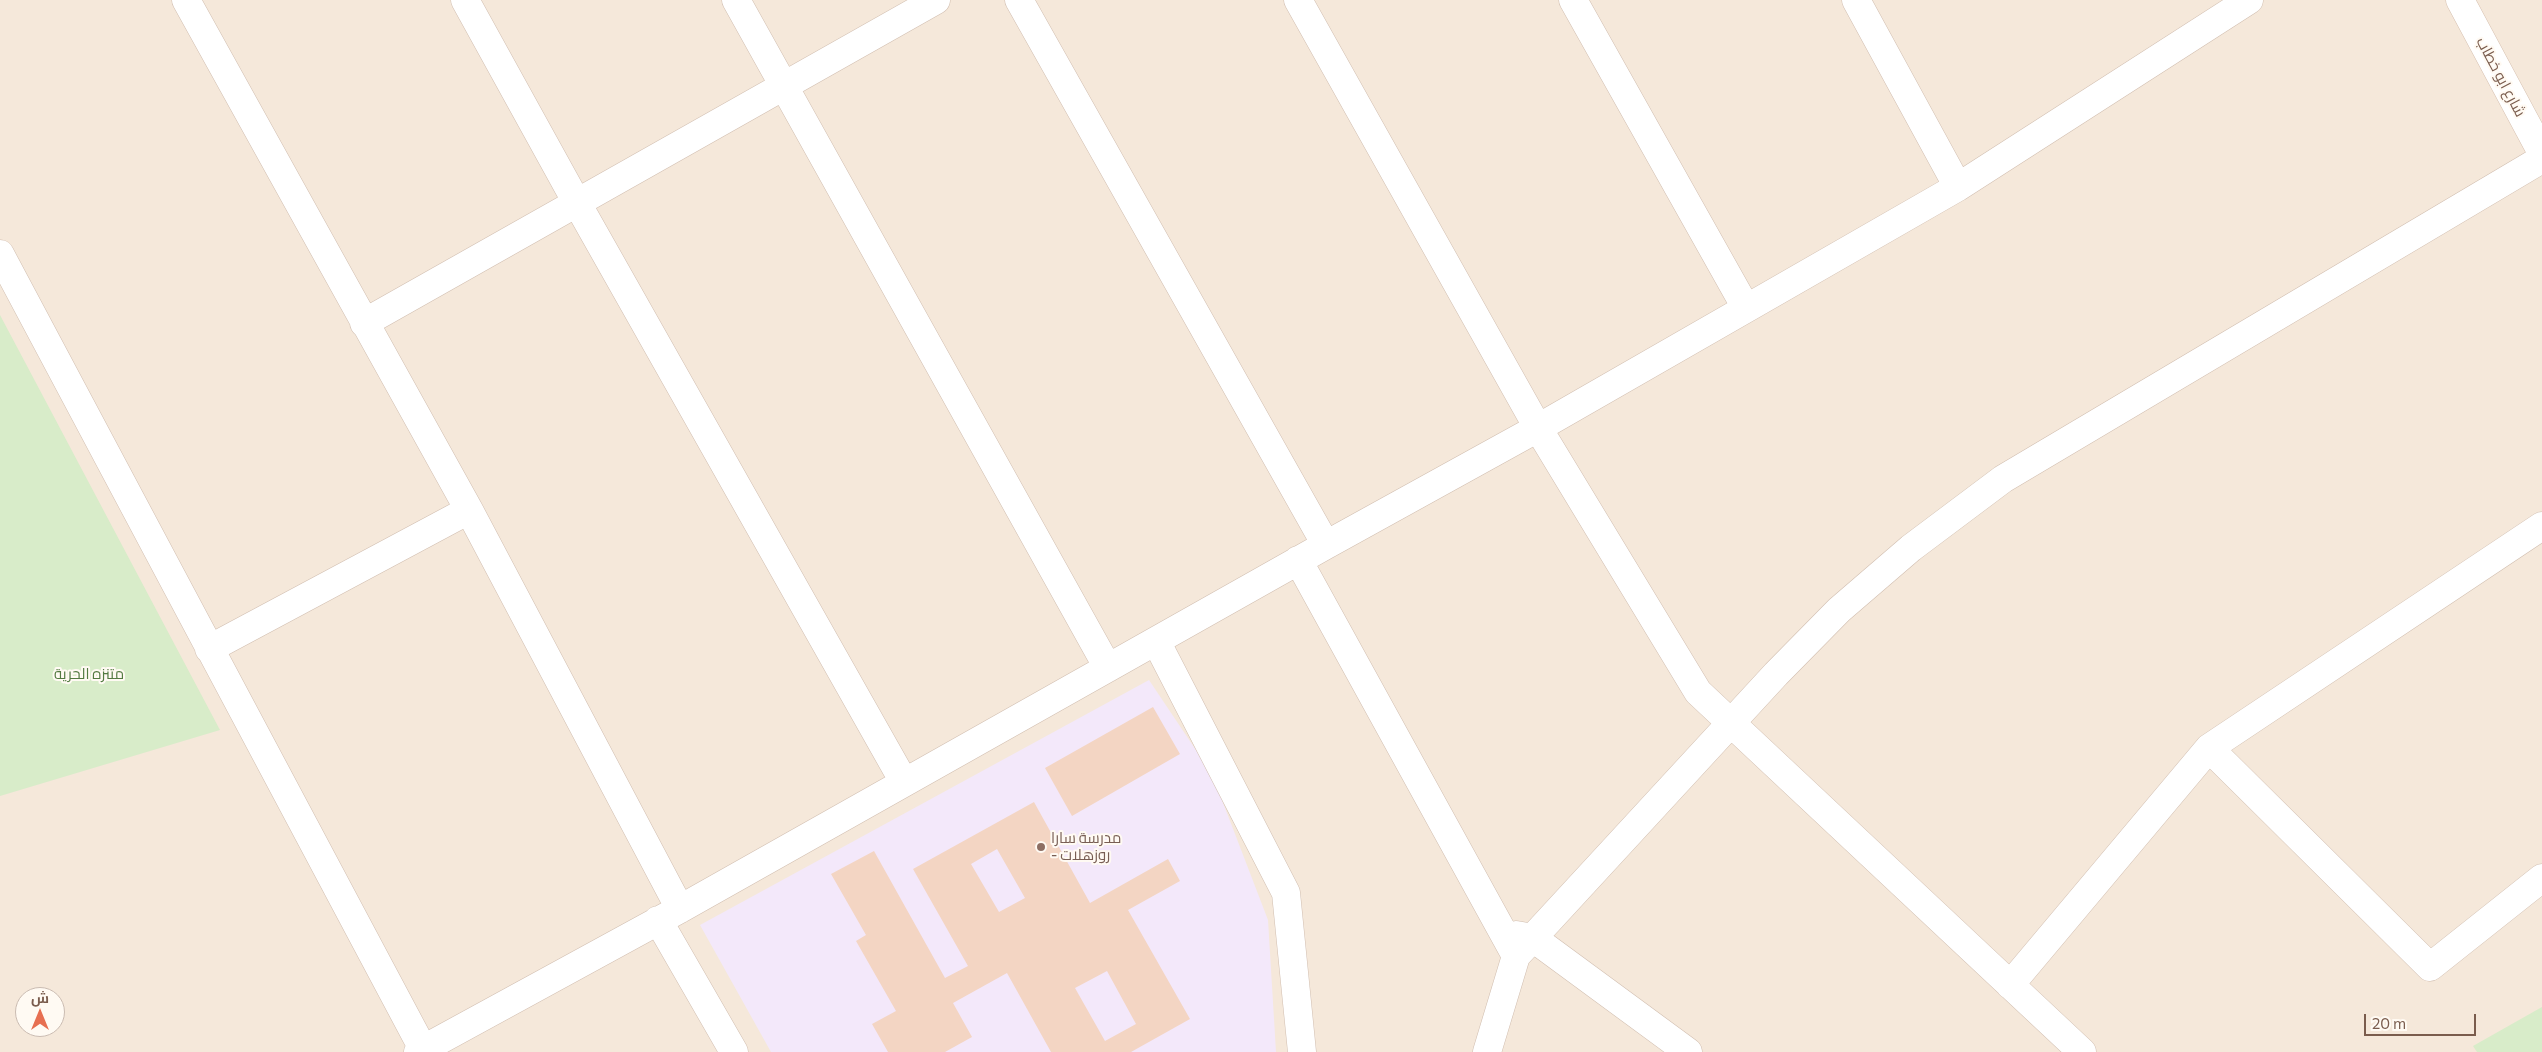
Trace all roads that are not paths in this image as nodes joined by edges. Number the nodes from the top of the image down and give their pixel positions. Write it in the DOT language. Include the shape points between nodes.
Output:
graph roads {
  1 [pos="186,0"];
  2 [pos="465,0"];
  3 [pos="736,0"];
  4 [pos="936,0"];
  5 [pos="1019,0"];
  6 [pos="1298,0"];
  7 [pos="1573,0"];
  8 [pos="1856,0"];
  9 [pos="2249,0"];
  10 [pos="2460,0"];
  11 [pos="784,86"];
  12 [pos="2542,153"];
  13 [pos="2542,159"];
  14 [pos="1958,186"];
  15 [pos="577,203"];
  16 [pos="0,254"];
  17 [pos="1746,308"];
  18 [pos="364,323"];
  19 [pos="1538,428"];
  20 [pos="469,510"];
  21 [pos="2542,526"];
  22 [pos="1326,545"];
  23 [pos="1298,560"];
  24 [pos="1156,641"];
  25 [pos="209,649"];
  26 [pos="1108,668"];
  27 [pos="1730,724"];
  28 [pos="2209,748"];
  29 [pos="904,782"];
  30 [pos="2542,878"];
  31 [pos="669,914"];
  32 [pos="1524,947"];
  33 [pos="2010,984"];
  34 [pos="421,1051"];
  35 [pos="734,1052"];
  36 [pos="1302,1052"];
  37 [pos="1487,1052"];
  38 [pos="1688,1052"];
  39 [pos="2082,1052"];
  1 -- 18 [label="street"];
  2 -- 15 [label="street"];
  3 -- 11 [label="street"];
  4 -- 11 [label="street"];
  5 -- 22 [label="street"];
  6 -- 19 [label="street"];
  7 -- 17 [label="street"];
  8 -- 14 [label="street"];
  9 -- 14 [label="street"];
  10 -- 12 [label="street, شارع ابو خطاب"];
  11 -- 15 [label="street"];
  11 -- 26 [label="street"];
  13 -- 27 [label="street" via="2003,479 1911,548 1839,610"];
  14 -- 17 [label="street"];
  15 -- 18 [label="street"];
  15 -- 29 [label="street"];
  16 -- 25 [label="street"];
  17 -- 19 [label="street"];
  18 -- 20 [label="street"];
  19 -- 22 [label="street"];
  19 -- 27 [label="street" via="1698,692"];
  20 -- 25 [label="street"];
  20 -- 31 [label="street"];
  21 -- 28 [label="street"];
  22 -- 23 [label="street"];
  23 -- 24 [label="street"];
  23 -- 32 [label="street" via="1502,932"];
  24 -- 26 [label="street"];
  24 -- 36 [label="street" via="1286,893"];
  25 -- 34 [label="street"];
  26 -- 29 [label="street"];
  27 -- 32 [label="street"];
  27 -- 33 [label="street"];
  28 -- 30 [label="street" via="2430,967"];
  28 -- 33 [label="street"];
  29 -- 31 [label="street"];
  31 -- 34 [label="street"];
  31 -- 35 [label="street"];
  32 -- 37 [label="street"];
  32 -- 38 [label="street"];
  33 -- 39 [label="street"];
}
